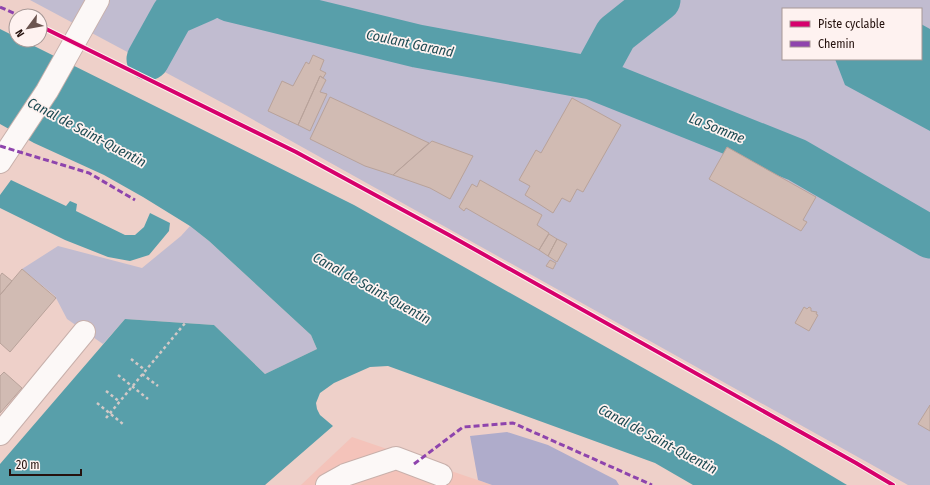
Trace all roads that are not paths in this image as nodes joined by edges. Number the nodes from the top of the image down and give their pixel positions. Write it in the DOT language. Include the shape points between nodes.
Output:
graph roads {
  1 [pos="98,0"];
  2 [pos="0,162"];
  3 [pos="84,332"];
  4 [pos="0,434"];
  5 [pos="441,475"];
  6 [pos="327,485"];
  1 -- 2 [label="main road" via="47,91"];
  3 -- 4 [label="main road"];
  5 -- 6 [label="main road" via="396,458 345,475"];
}
